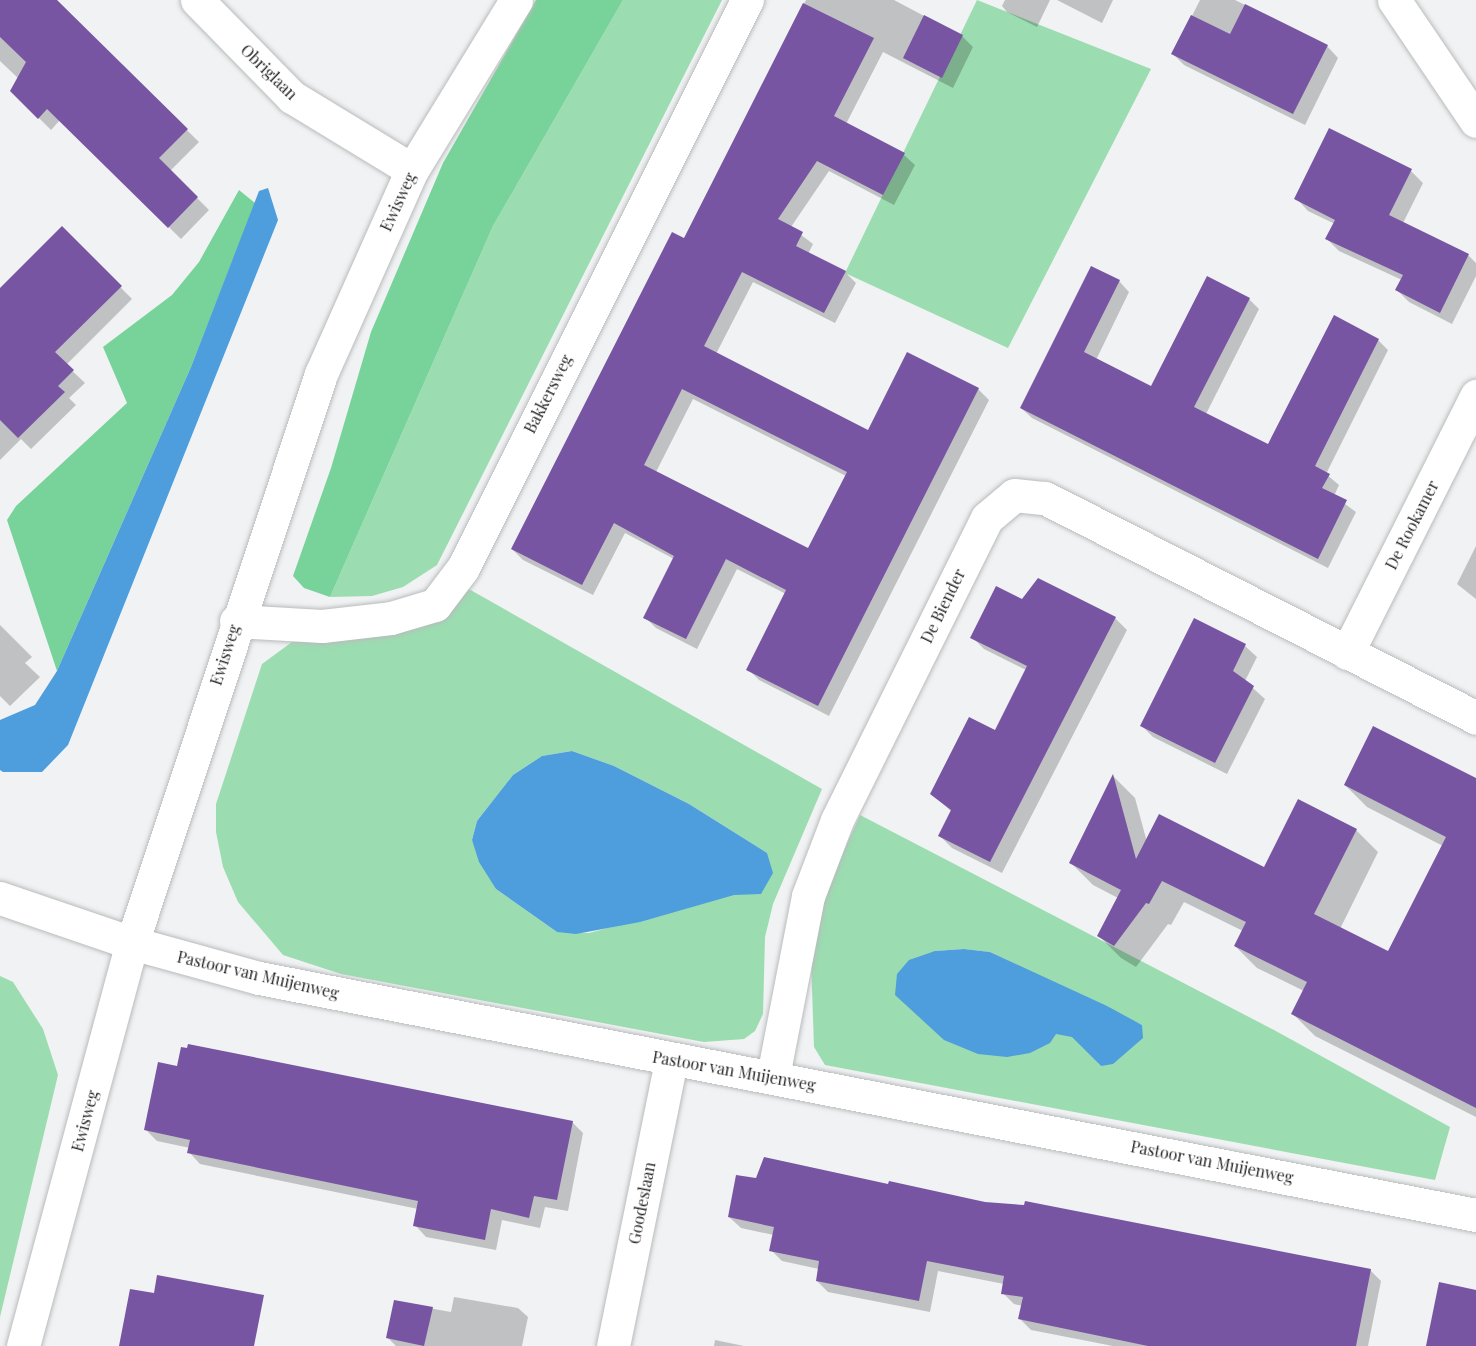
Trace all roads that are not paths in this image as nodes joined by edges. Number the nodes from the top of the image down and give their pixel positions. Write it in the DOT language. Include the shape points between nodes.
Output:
graph roads {
  1 [pos="197,0"];
  2 [pos="516,0"];
  3 [pos="747,0"];
  4 [pos="1394,0"];
  5 [pos="1476,121"];
  6 [pos="412,170"];
  7 [pos="1476,396"];
  8 [pos="236,621"];
  9 [pos="1347,653"];
  10 [pos="1476,718"];
  11 [pos="0,898"];
  12 [pos="132,943"];
  13 [pos="671,1060"];
  14 [pos="773,1076"];
  15 [pos="1476,1215"];
  16 [pos="23,1346"];
  17 [pos="613,1346"];
  1 -- 6 [label="street, Obriglaan" via="292,97"];
  2 -- 6 [label="street, Ewisweg"];
  3 -- 8 [label="street, Bakkersweg" via="463,568 435,605 391,618 322,626"];
  4 -- 5 [label="street"];
  6 -- 8 [label="street, Ewisweg" via="321,374"];
  7 -- 9 [label="street, De Rookamer"];
  8 -- 12 [label="street, Ewisweg"];
  9 -- 10 [label="street, De Biender"];
  9 -- 14 [label="street, De Biender" via="1045,498 1014,495 987,518 837,820 808,896"];
  11 -- 12 [label="street, Pastoor van Muijenweg"];
  12 -- 13 [label="street, Pastoor van Muijenweg" via="259,978"];
  12 -- 16 [label="street, Ewisweg"];
  13 -- 14 [label="street, Pastoor van Muijenweg"];
  13 -- 17 [label="street, Goodeslaan"];
  14 -- 15 [label="street, Pastoor van Muijenweg"];
}
